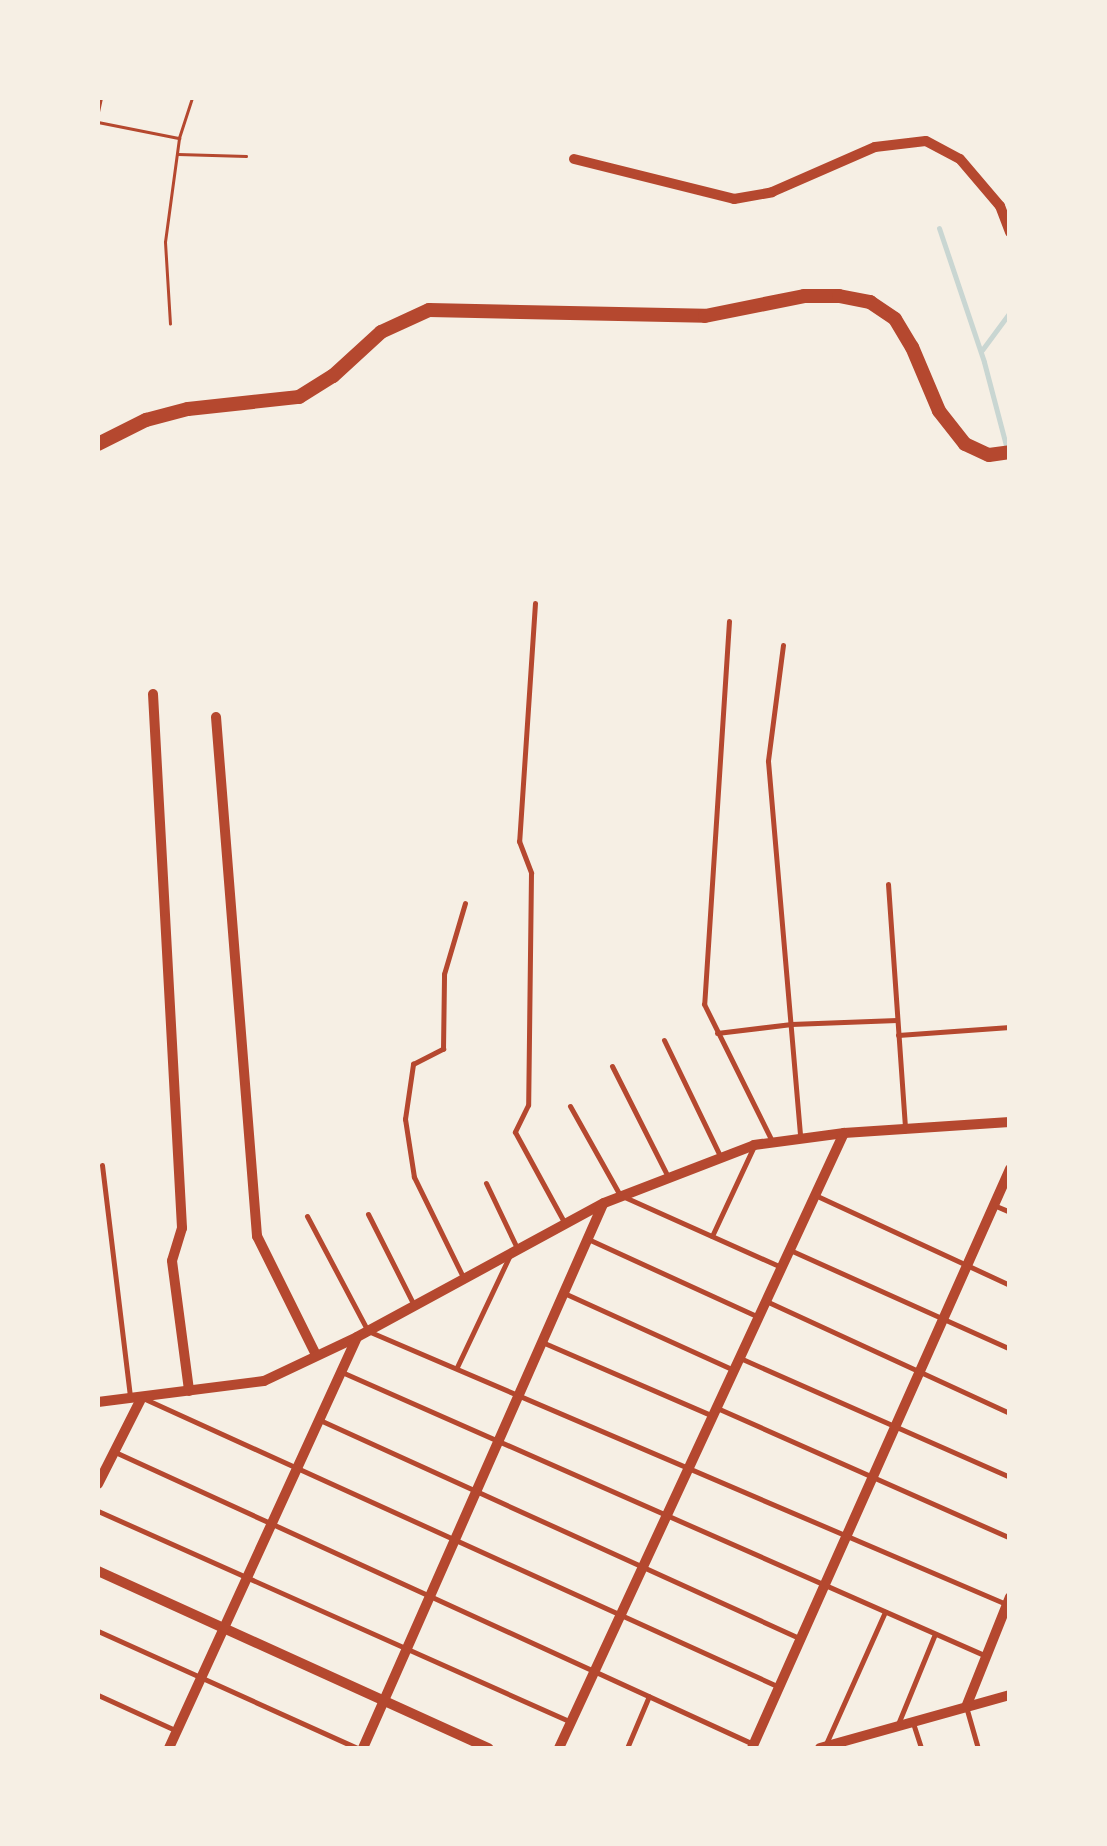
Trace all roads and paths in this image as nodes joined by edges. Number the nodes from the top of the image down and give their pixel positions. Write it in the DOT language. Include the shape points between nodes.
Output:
graph roads {
  1 [pos="101,98"];
  2 [pos="192,98"];
  3 [pos="98,112"];
  4 [pos="98,122"];
  5 [pos="179,138"];
  6 [pos="177,154"];
  7 [pos="246,156"];
  8 [pos="574,158"];
  9 [pos="1010,194"];
  10 [pos="1000,206"];
  11 [pos="1010,232"];
  12 [pos="170,324"];
  13 [pos="98,444"];
  14 [pos="1010,452"];
  15 [pos="535,604"];
  16 [pos="729,621"];
  17 [pos="782,645"];
  18 [pos="153,694"];
  19 [pos="216,717"];
  20 [pos="888,884"];
  21 [pos="465,903"];
  22 [pos="897,1020"];
  23 [pos="790,1024"];
  24 [pos="1010,1027"];
  25 [pos="718,1034"];
  26 [pos="898,1036"];
  27 [pos="664,1040"];
  28 [pos="612,1066"];
  29 [pos="570,1106"];
  30 [pos="1010,1122"];
  31 [pos="905,1130"];
  32 [pos="844,1132"];
  33 [pos="800,1137"];
  34 [pos="772,1142"];
  35 [pos="754,1146"];
  36 [pos="721,1158"];
  37 [pos="102,1165"];
  38 [pos="1010,1168"];
  39 [pos="668,1177"];
  40 [pos="486,1183"];
  41 [pos="620,1195"];
  42 [pos="816,1195"];
  43 [pos="604,1203"];
  44 [pos="994,1204"];
  45 [pos="1010,1212"];
  46 [pos="368,1214"];
  47 [pos="307,1216"];
  48 [pos="565,1224"];
  49 [pos="712,1236"];
  50 [pos="588,1239"];
  51 [pos="790,1250"];
  52 [pos="514,1251"];
  53 [pos="967,1265"];
  54 [pos="782,1267"];
  55 [pos="464,1278"];
  56 [pos="1010,1284"];
  57 [pos="564,1293"];
  58 [pos="766,1301"];
  59 [pos="414,1305"];
  60 [pos="759,1317"];
  61 [pos="943,1319"];
  62 [pos="363,1334"];
  63 [pos="542,1342"];
  64 [pos="1010,1349"];
  65 [pos="316,1356"];
  66 [pos="740,1358"];
  67 [pos="457,1367"];
  68 [pos="734,1370"];
  69 [pos="920,1371"];
  70 [pos="341,1372"];
  71 [pos="190,1390"];
  72 [pos="520,1395"];
  73 [pos="136,1398"];
  74 [pos="98,1402"];
  75 [pos="715,1412"];
  76 [pos="1010,1412"];
  77 [pos="319,1420"];
  78 [pos="895,1427"];
  79 [pos="499,1442"];
  80 [pos="115,1452"];
  81 [pos="686,1466"];
  82 [pos="298,1468"];
  83 [pos="873,1477"];
  84 [pos="1010,1478"];
  85 [pos="98,1484"];
  86 [pos="476,1491"];
  87 [pos="98,1510"];
  88 [pos="667,1516"];
  89 [pos="272,1524"];
  90 [pos="848,1533"];
  91 [pos="1010,1538"];
  92 [pos="455,1540"];
  93 [pos="643,1567"];
  94 [pos="98,1571"];
  95 [pos="248,1578"];
  96 [pos="825,1585"];
  97 [pos="430,1596"];
  98 [pos="1008,1600"];
  99 [pos="885,1612"];
  100 [pos="620,1615"];
  101 [pos="224,1626"];
  102 [pos="98,1631"];
  103 [pos="935,1634"];
  104 [pos="801,1639"];
  105 [pos="407,1649"];
  106 [pos="984,1656"];
  107 [pos="594,1671"];
  108 [pos="200,1678"];
  109 [pos="779,1687"];
  110 [pos="98,1695"];
  111 [pos="1010,1695"];
  112 [pos="649,1696"];
  113 [pos="384,1702"];
  114 [pos="966,1707"];
  115 [pos="571,1722"];
  116 [pos="913,1723"];
  117 [pos="897,1728"];
  118 [pos="177,1730"];
  119 [pos="854,1744"];
  120 [pos="753,1746"];
  121 [pos="169,1748"];
  122 [pos="360,1748"];
  123 [pos="489,1748"];
  124 [pos="558,1748"];
  125 [pos="627,1748"];
  126 [pos="822,1748"];
  127 [pos="922,1748"];
  128 [pos="978,1748"];
  1 -- 3 [label="path"];
  2 -- 5 [label="path"];
  4 -- 5 [label="path"];
  5 -- 6 [label="path"];
  6 -- 7 [label="path"];
  6 -- 12 [label="path" via="165,242"];
  8 -- 10 [label="street" via="734,199 772,192 875,148 926,142 960,159"];
  9 -- 10 [label="street"];
  10 -- 11 [label="street"];
  13 -- 14 [label="main road" via="188,409 299,398 381,332 430,310 705,316 804,296 839,296 870,302 895,319 939,412 965,444 989,454"];
  15 -- 48 [label="lane" via="519,840 532,873 528,1105 515,1132"];
  16 -- 25 [label="lane" via="704,1004"];
  17 -- 23 [label="lane" via="768,761"];
  18 -- 71 [label="street" via="182,1228 172,1261"];
  19 -- 65 [label="street" via="257,1236"];
  20 -- 22 [label="lane"];
  21 -- 55 [label="lane" via="444,974 442,1049 413,1064 406,1119 414,1178"];
  22 -- 23 [label="lane"];
  22 -- 26 [label="lane"];
  23 -- 25 [label="lane"];
  23 -- 33 [label="lane"];
  24 -- 26 [label="lane"];
  25 -- 34 [label="lane"];
  26 -- 31 [label="lane"];
  27 -- 36 [label="lane"];
  28 -- 39 [label="lane"];
  29 -- 41 [label="lane"];
  30 -- 31 [label="street"];
  31 -- 32 [label="street"];
  32 -- 33 [label="street"];
  32 -- 42 [label="street"];
  33 -- 34 [label="street"];
  34 -- 35 [label="street"];
  35 -- 36 [label="street"];
  35 -- 49 [label="lane"];
  36 -- 39 [label="street"];
  37 -- 73 [label="lane"];
  38 -- 44 [label="street"];
  39 -- 41 [label="street"];
  40 -- 52 [label="lane"];
  41 -- 43 [label="street"];
  41 -- 49 [label="lane"];
  42 -- 51 [label="street"];
  42 -- 53 [label="lane"];
  43 -- 48 [label="street"];
  43 -- 50 [label="street"];
  44 -- 45 [label="lane"];
  44 -- 53 [label="street"];
  46 -- 59 [label="lane"];
  47 -- 62 [label="lane"];
  48 -- 52 [label="street"];
  49 -- 54 [label="lane"];
  50 -- 57 [label="street"];
  50 -- 60 [label="lane"];
  51 -- 54 [label="street"];
  51 -- 61 [label="lane"];
  52 -- 55 [label="street"];
  52 -- 67 [label="lane"];
  53 -- 56 [label="lane"];
  53 -- 61 [label="street"];
  54 -- 58 [label="street"];
  55 -- 59 [label="street"];
  57 -- 63 [label="street"];
  57 -- 68 [label="lane"];
  58 -- 60 [label="street"];
  58 -- 69 [label="lane"];
  59 -- 62 [label="street"];
  60 -- 66 [label="street"];
  61 -- 64 [label="lane"];
  61 -- 69 [label="street"];
  62 -- 65 [label="street"];
  62 -- 67 [label="lane"];
  62 -- 70 [label="street"];
  63 -- 72 [label="street"];
  63 -- 75 [label="lane"];
  65 -- 71 [label="street" via="264,1381"];
  66 -- 68 [label="street"];
  66 -- 78 [label="lane"];
  67 -- 72 [label="lane"];
  68 -- 75 [label="street"];
  69 -- 76 [label="lane"];
  69 -- 78 [label="street"];
  70 -- 77 [label="street"];
  70 -- 79 [label="lane"];
  71 -- 73 [label="street"];
  72 -- 79 [label="street"];
  72 -- 81 [label="lane"];
  73 -- 74 [label="street"];
  73 -- 80 [label="street"];
  73 -- 82 [label="lane"];
  75 -- 81 [label="street"];
  75 -- 83 [label="lane"];
  77 -- 82 [label="street"];
  77 -- 86 [label="lane"];
  78 -- 83 [label="street"];
  78 -- 84 [label="lane"];
  79 -- 86 [label="street"];
  79 -- 88 [label="lane"];
  80 -- 85 [label="street"];
  80 -- 89 [label="lane"];
  81 -- 88 [label="street"];
  81 -- 90 [label="lane"];
  82 -- 89 [label="street"];
  82 -- 92 [label="lane"];
  83 -- 90 [label="street"];
  83 -- 91 [label="lane"];
  86 -- 92 [label="street"];
  86 -- 93 [label="lane"];
  87 -- 95 [label="lane"];
  88 -- 93 [label="street"];
  88 -- 96 [label="lane"];
  89 -- 95 [label="street"];
  89 -- 97 [label="lane"];
  90 -- 96 [label="street"];
  90 -- 98 [label="lane"];
  92 -- 97 [label="street"];
  92 -- 100 [label="lane"];
  93 -- 100 [label="street"];
  93 -- 104 [label="lane"];
  94 -- 101 [label="street"];
  95 -- 101 [label="street"];
  95 -- 105 [label="lane"];
  96 -- 99 [label="lane"];
  96 -- 104 [label="street"];
  97 -- 105 [label="street"];
  97 -- 107 [label="lane"];
  98 -- 106 [label="street"];
  99 -- 103 [label="lane"];
  99 -- 126 [label="lane"];
  100 -- 107 [label="street"];
  100 -- 109 [label="lane"];
  101 -- 108 [label="street"];
  101 -- 113 [label="street"];
  102 -- 108 [label="lane"];
  103 -- 106 [label="lane"];
  103 -- 117 [label="lane"];
  104 -- 109 [label="street"];
  105 -- 113 [label="street"];
  105 -- 115 [label="lane"];
  106 -- 114 [label="street"];
  107 -- 112 [label="lane"];
  107 -- 115 [label="street"];
  108 -- 118 [label="street"];
  108 -- 122 [label="lane"];
  109 -- 120 [label="street"];
  110 -- 118 [label="lane"];
  111 -- 114 [label="street"];
  112 -- 120 [label="lane"];
  112 -- 125 [label="lane"];
  113 -- 122 [label="street"];
  113 -- 123 [label="street"];
  114 -- 116 [label="street"];
  114 -- 128 [label="lane"];
  115 -- 124 [label="street"];
  116 -- 117 [label="street"];
  116 -- 127 [label="lane"];
  117 -- 119 [label="street"];
  118 -- 121 [label="street"];
  119 -- 126 [label="street"];
}
